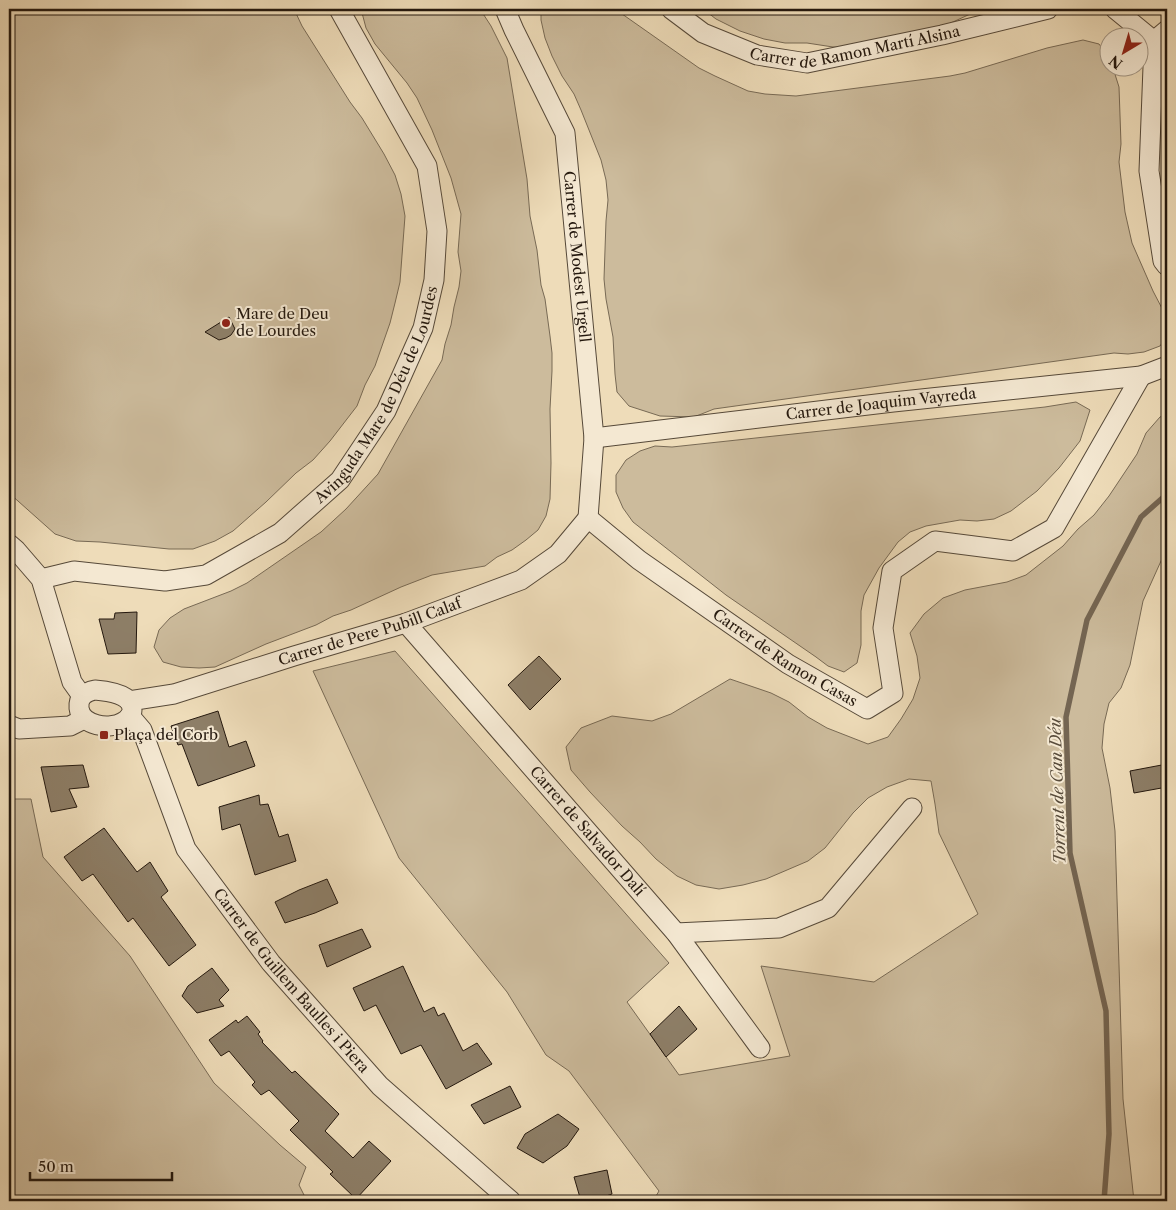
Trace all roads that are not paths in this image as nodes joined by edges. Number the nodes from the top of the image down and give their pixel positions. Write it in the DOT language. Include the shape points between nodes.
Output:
graph roads {
  1 [pos="339,9"];
  2 [pos="505,9"];
  3 [pos="671,9"];
  4 [pos="1048,9"];
  5 [pos="1115,9"];
  6 [pos="1161,36"];
  7 [pos="1167,266"];
  8 [pos="1167,366"];
  9 [pos="1141,376"];
  10 [pos="594,438"];
  11 [pos="588,518"];
  12 [pos="9,544"];
  13 [pos="41,579"];
  14 [pos="406,623"];
  15 [pos="82,696"];
  16 [pos="130,708"];
  17 [pos="84,719"];
  18 [pos="9,725"];
  19 [pos="912,808"];
  20 [pos="676,933"];
  21 [pos="760,1048"];
  22 [pos="511,1201"];
  1 -- 13 [label="street, Avinguda Mare de Déu de Lourdes" via="427,166 437,231 434,280 423,328 386,411 340,480 280,533 206,575 166,580 74,571"];
  2 -- 10 [label="street, Carrer de Modest Urgell" via="565,133"];
  3 -- 4 [label="street, Carrer de Ramon Martí Alsina" via="703,33 758,55 807,62 942,35"];
  5 -- 6 [label="street"];
  6 -- 7 [label="street" via="1150,171 1163,261"];
  8 -- 9 [label="street, Carrer de Joaquim Vayreda"];
  9 -- 10 [label="street, Carrer de Joaquim Vayreda"];
  9 -- 11 [label="street, Carrer de Ramon Casas" via="1054,528 1013,551 935,541 892,572 883,628 893,693 868,709 788,664 639,560"];
  10 -- 11 [label="street, Carrer de Modest Urgell"];
  11 -- 14 [label="street, Carrer de Pere Pubill Calaf" via="558,554 521,580"];
  12 -- 13 [label="street"];
  13 -- 15 [label="street" via="72,682"];
  14 -- 16 [label="street, Carrer de Pere Pubill Calaf"];
  14 -- 20 [label="street, Carrer de Salvador Dalí"];
  15 -- 16 [label="street" via="95,690 107,691 120,695"];
  15 -- 17 [label="street" via="79,704"];
  16 -- 17 [label="street" via="123,723 102,726"];
  16 -- 22 [label="street, Carrer de Guillem Baulles i Piera" via="142,730 186,849 272,964 380,1086"];
  17 -- 18 [label="street" via="70,726 19,729"];
  19 -- 20 [label="street" via="828,908 779,928"];
  20 -- 21 [label="street, Carrer de Salvador Dalí"];
}
